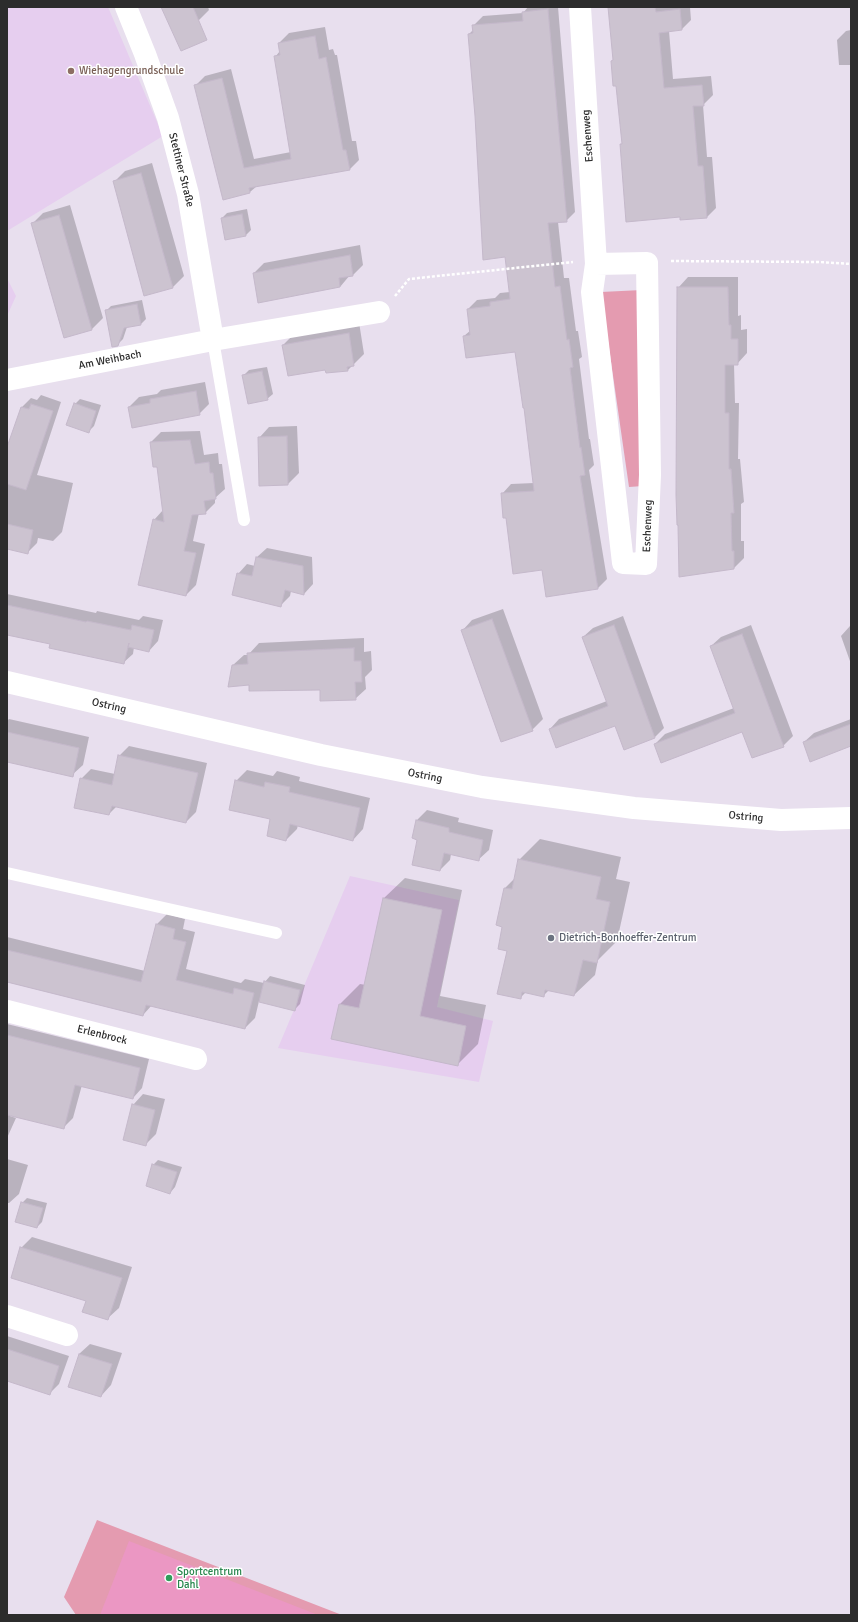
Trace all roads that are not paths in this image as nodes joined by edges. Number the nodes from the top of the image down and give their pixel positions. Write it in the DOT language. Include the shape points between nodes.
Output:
graph roads {
  1 [pos="126,7"];
  2 [pos="580,7"];
  3 [pos="596,264"];
  4 [pos="379,312"];
  5 [pos="213,340"];
  6 [pos="7,380"];
  7 [pos="244,520"];
  8 [pos="7,682"];
  9 [pos="851,818"];
  10 [pos="7,873"];
  11 [pos="276,933"];
  12 [pos="7,1011"];
  13 [pos="196,1059"];
  14 [pos="7,1316"];
  15 [pos="67,1336"];
  1 -- 5 [label="street, Stettiner Straße" via="168,118 188,194"];
  2 -- 3 [label="street, Eschenweg"];
  3 -- 3 [label="street, Eschenweg" via="592,292 623,563 646,564 650,475 647,263"];
  4 -- 5 [label="street, Am Weihbach"];
  5 -- 6 [label="street, Am Weihbach"];
  5 -- 7 [label="lane"];
  8 -- 9 [label="street, Ostring" via="321,755 482,788 657,810 781,820"];
  10 -- 11 [label="lane"];
  12 -- 13 [label="street, Erlenbrock"];
  14 -- 15 [label="street"];
}
